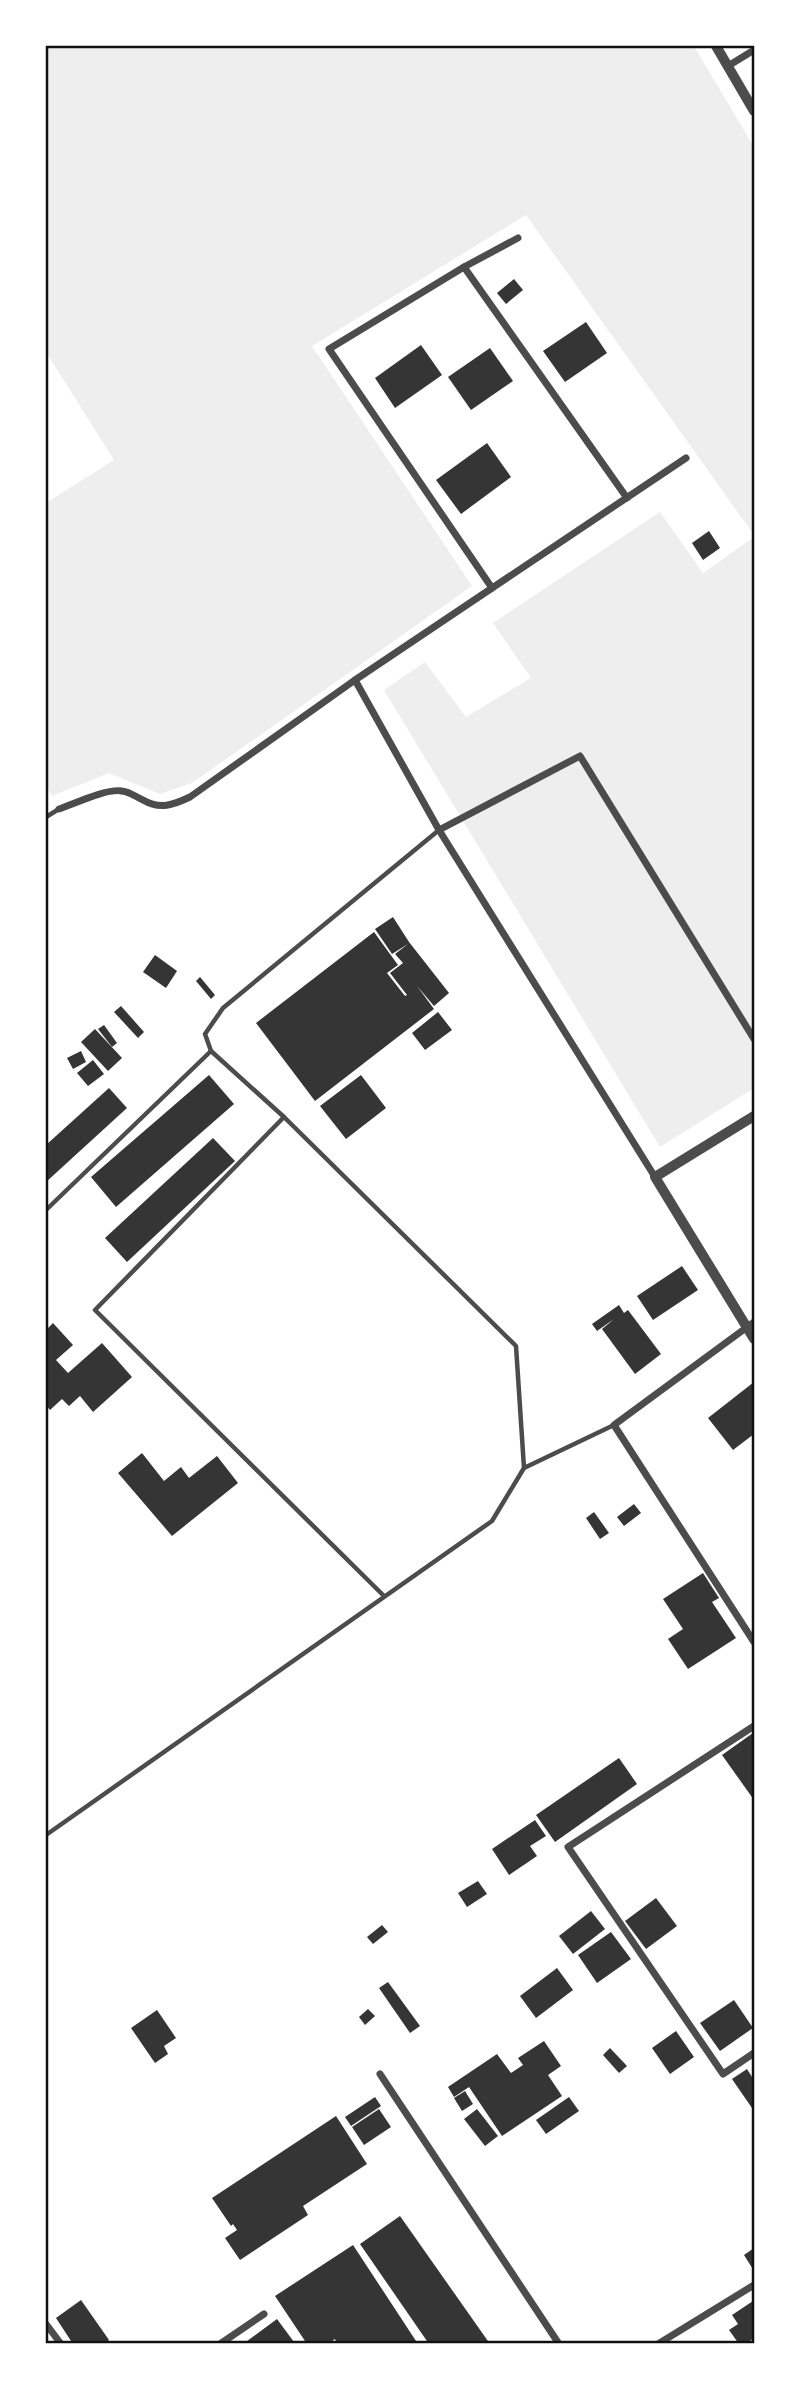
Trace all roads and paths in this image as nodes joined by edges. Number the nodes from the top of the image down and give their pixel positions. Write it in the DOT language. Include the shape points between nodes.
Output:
graph roads {
  1 [pos="716,46"];
  2 [pos="754,50"];
  3 [pos="728,66"];
  4 [pos="754,111"];
  5 [pos="519,237"];
  6 [pos="464,267"];
  7 [pos="686,458"];
  8 [pos="626,498"];
  9 [pos="492,589"];
  10 [pos="355,680"];
  11 [pos="58,809"];
  12 [pos="46,817"];
  13 [pos="439,830"];
  14 [pos="754,1040"];
  15 [pos="211,1051"];
  16 [pos="754,1116"];
  17 [pos="284,1117"];
  18 [pos="655,1177"];
  19 [pos="46,1210"];
  20 [pos="750,1325"];
  21 [pos="754,1339"];
  22 [pos="614,1425"];
  23 [pos="524,1468"];
  24 [pos="384,1597"];
  25 [pos="754,1642"];
  26 [pos="754,1727"];
  27 [pos="46,1835"];
  28 [pos="754,2053"];
  29 [pos="380,2074"];
  30 [pos="754,2285"];
  31 [pos="264,2314"];
  32 [pos="46,2324"];
  33 [pos="61,2343"];
  34 [pos="220,2343"];
  35 [pos="559,2343"];
  36 [pos="658,2343"];
  1 -- 3 [label="street"];
  2 -- 3 [label="street"];
  3 -- 4 [label="street"];
  5 -- 6 [label="street"];
  6 -- 8 [label="street"];
  6 -- 9 [label="street" via="329,349"];
  7 -- 8 [label="street"];
  8 -- 9 [label="street"];
  9 -- 10 [label="street"];
  10 -- 11 [label="street" via="178,803 155,806 123,791 112,791"];
  10 -- 13 [label="street"];
  11 -- 12 [label="lane"];
  13 -- 14 [label="street" via="580,757"];
  13 -- 15 [label="lane" via="223,1008 205,1034"];
  13 -- 18 [label="street"];
  15 -- 17 [label="lane"];
  15 -- 19 [label="lane"];
  16 -- 18 [label="street"];
  17 -- 23 [label="lane" via="516,1346"];
  17 -- 24 [label="lane" via="95,1310"];
  18 -- 20 [label="street"];
  20 -- 21 [label="street"];
  20 -- 22 [label="street"];
  22 -- 23 [label="lane"];
  22 -- 25 [label="street"];
  23 -- 24 [label="lane" via="492,1521"];
  24 -- 27 [label="lane"];
  26 -- 28 [label="street" via="568,1847 723,2074"];
  29 -- 35 [label="street"];
  30 -- 36 [label="street"];
  31 -- 34 [label="street"];
  32 -- 33 [label="street"];
}
